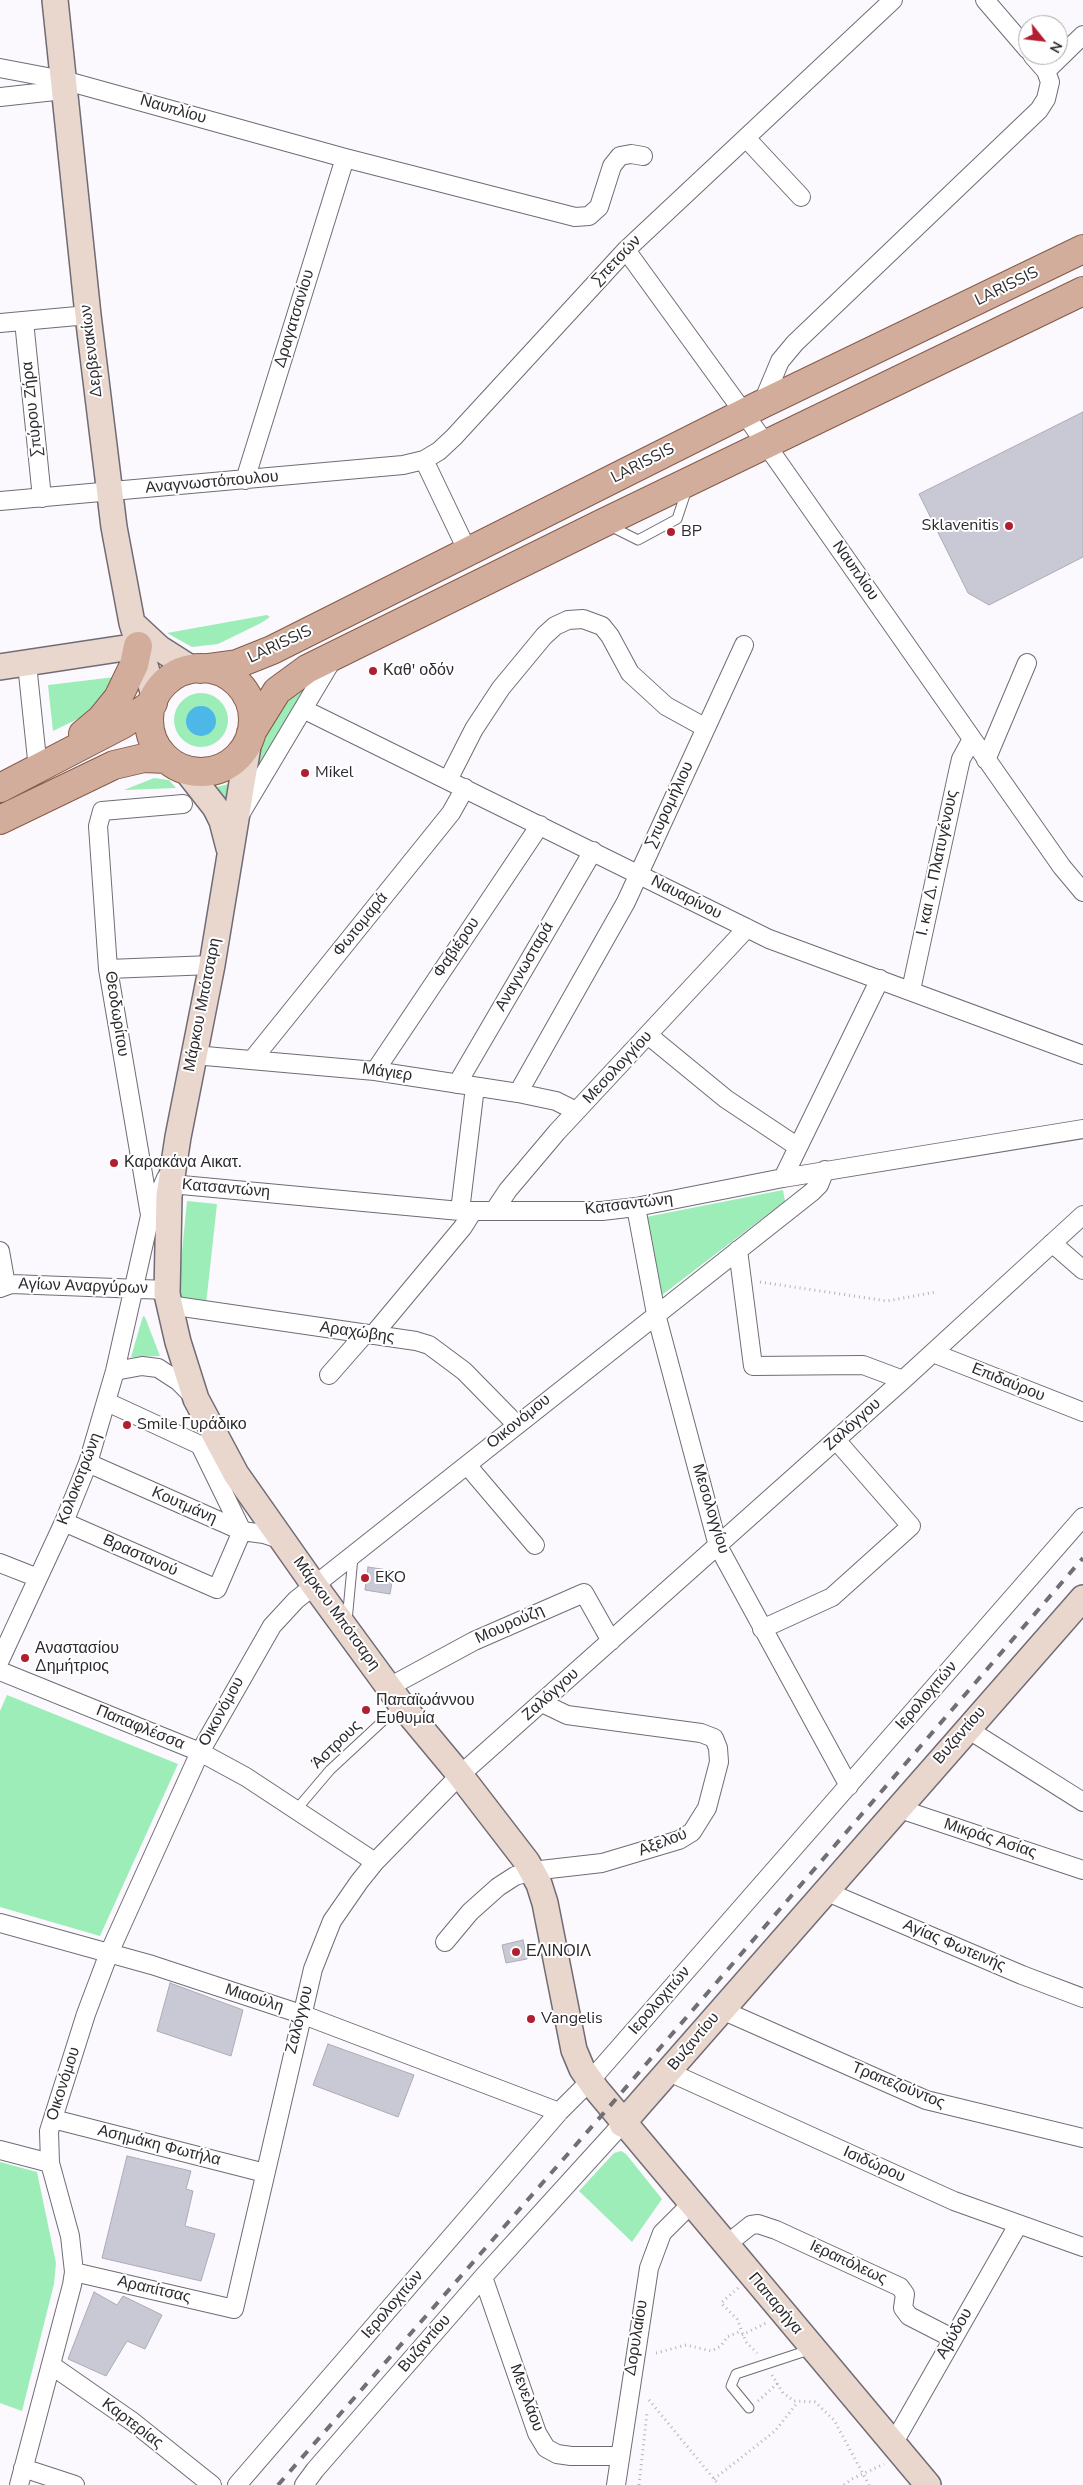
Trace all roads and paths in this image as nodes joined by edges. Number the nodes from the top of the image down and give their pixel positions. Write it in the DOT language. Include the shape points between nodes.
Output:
graph roads {
  1 [pos="55,0"];
  2 [pos="893,0"];
  3 [pos="985,0"];
  4 [pos="1083,35"];
  5 [pos="1018,38"];
  6 [pos="1041,65"];
  7 [pos="0,68"];
  8 [pos="1046,71"];
  9 [pos="63,85"];
  10 [pos="0,97"];
  11 [pos="746,138"];
  12 [pos="643,156"];
  13 [pos="345,158"];
  14 [pos="800,197"];
  15 [pos="1083,249"];
  16 [pos="626,250"];
  17 [pos="1083,291"];
  18 [pos="88,315"];
  19 [pos="24,321"];
  20 [pos="0,323"];
  21 [pos="754,409"];
  22 [pos="766,444"];
  23 [pos="424,460"];
  24 [pos="245,480"];
  25 [pos="109,492"];
  26 [pos="42,498"];
  27 [pos="0,501"];
  28 [pos="468,552"];
  29 [pos="135,634"];
  30 [pos="744,645"];
  31 [pos="335,655"];
  32 [pos="1027,663"];
  33 [pos="28,664"];
  34 [pos="0,667"];
  35 [pos="196,669"];
  36 [pos="154,700"];
  37 [pos="303,709"];
  38 [pos="706,728"];
  39 [pos="250,736"];
  40 [pos="972,739"];
  41 [pos="986,760"];
  42 [pos="176,764"];
  43 [pos="38,769"];
  44 [pos="448,780"];
  45 [pos="5,782"];
  46 [pos="465,788"];
  47 [pos="183,804"];
  48 [pos="0,820"];
  49 [pos="237,820"];
  50 [pos="540,825"];
  51 [pos="593,851"];
  52 [pos="231,855"];
  53 [pos="638,874"];
  54 [pos="1082,889"];
  55 [pos="747,928"];
  56 [pos="212,965"];
  57 [pos="108,969"];
  58 [pos="880,979"];
  59 [pos="911,990"];
  60 [pos="648,1035"];
  61 [pos="194,1055"];
  62 [pos="1083,1055"];
  63 [pos="252,1060"];
  64 [pos="375,1071"];
  65 [pos="457,1084"];
  66 [pos="475,1087"];
  67 [pos="518,1093"];
  68 [pos="576,1111"];
  69 [pos="1083,1129"];
  70 [pos="798,1147"];
  71 [pos="175,1154"];
  72 [pos="825,1170"];
  73 [pos="783,1178"];
  74 [pos="171,1184"];
  75 [pos="636,1207"];
  76 [pos="466,1211"];
  77 [pos="494,1211"];
  78 [pos="1083,1215"];
  79 [pos="150,1216"];
  80 [pos="1052,1243"];
  81 [pos="738,1250"];
  82 [pos="0,1251"];
  83 [pos="1083,1270"];
  84 [pos="742,1279"];
  85 [pos="3,1286"];
  86 [pos="134,1288"];
  87 [pos="936,1292"];
  88 [pos="168,1298"];
  89 [pos="656,1314"];
  90 [pos="369,1335"];
  91 [pos="933,1353"];
  92 [pos="115,1372"];
  93 [pos="329,1375"];
  94 [pos="903,1380"];
  95 [pos="196,1398"];
  96 [pos="107,1402"];
  97 [pos="1083,1412"];
  98 [pos="516,1424"];
  99 [pos="836,1440"];
  100 [pos="88,1463"];
  101 [pos="467,1465"];
  102 [pos="1083,1517"];
  103 [pos="64,1522"];
  104 [pos="242,1531"];
  105 [pos="282,1540"];
  106 [pos="535,1545"];
  107 [pos="718,1546"];
  108 [pos="353,1554"];
  109 [pos="0,1563"];
  110 [pos="38,1578"];
  111 [pos="314,1586"];
  112 [pos="1083,1598"];
  113 [pos="762,1630"];
  114 [pos="346,1631"];
  115 [pos="611,1641"];
  116 [pos="0,1660"];
  117 [pos="0,1671"];
  118 [pos="395,1696"];
  119 [pos="542,1702"];
  120 [pos="966,1728"];
  121 [pos="200,1752"];
  122 [pos="460,1775"];
  123 [pos="849,1786"];
  124 [pos="1083,1802"];
  125 [pos="897,1808"];
  126 [pos="296,1810"];
  127 [pos="375,1862"];
  128 [pos="1083,1870"];
  129 [pos="532,1871"];
  130 [pos="826,1891"];
  131 [pos="0,1922"];
  132 [pos="445,1942"];
  133 [pos="109,1953"];
  134 [pos="1083,1998"];
  135 [pos="722,2010"];
  136 [pos="301,2014"];
  137 [pos="669,2072"];
  138 [pos="590,2081"];
  139 [pos="559,2112"];
  140 [pos="53,2119"];
  141 [pos="622,2124"];
  142 [pos="1083,2138"];
  143 [pos="0,2150"];
  144 [pos="50,2164"];
  145 [pos="265,2173"];
  146 [pos="690,2205"];
  147 [pos="1018,2224"];
  148 [pos="726,2245"];
  149 [pos="1083,2248"];
  150 [pos="74,2272"];
  151 [pos="483,2277"];
  152 [pos="741,2286"];
  153 [pos="234,2309"];
  154 [pos="770,2321"];
  155 [pos="741,2333"];
  156 [pos="952,2338"];
  157 [pos="657,2343"];
  158 [pos="812,2349"];
  159 [pos="656,2353"];
  160 [pos="655,2362"];
  161 [pos="764,2364"];
  162 [pos="51,2365"];
  163 [pos="778,2383"];
  164 [pos="650,2390"];
  165 [pos="649,2400"];
  166 [pos="799,2402"];
  167 [pos="749,2408"];
  168 [pos="887,2450"];
  169 [pos="619,2456"];
  170 [pos="864,2473"];
  171 [pos="21,2477"];
  172 [pos="714,2479"];
  173 [pos="75,2485"];
  174 [pos="212,2485"];
  175 [pos="237,2485"];
  176 [pos="304,2485"];
  177 [pos="616,2485"];
  178 [pos="639,2485"];
  179 [pos="719,2485"];
  180 [pos="844,2485"];
  181 [pos="869,2485"];
  182 [pos="928,2485"];
  1 -- 9 [label="street, Δερβενακίων"];
  2 -- 11 [label="street, Σπετσών"];
  3 -- 5 [label="street"];
  4 -- 8 [label="street"];
  6 -- 8 [label="street"];
  7 -- 9 [label="street, Ναυπλίου"];
  8 -- 21 [label="street" via="1049,89 1032,119 795,343 780,361"];
  9 -- 10 [label="street, Ναυπλίου"];
  9 -- 13 [label="street, Ναυπλίου"];
  9 -- 18 [label="street, Δερβενακίων"];
  11 -- 14 [label="street"];
  11 -- 16 [label="street, Σπετσών"];
  12 -- 13 [label="street, Ναυπλίου" via="623,154 617,158 599,207 583,218 541,210"];
  13 -- 24 [label="street, Δραγατσανίου"];
  15 -- 21 [label="main road, LARISSIS"];
  16 -- 21 [label="street, Ναυπλίου"];
  16 -- 23 [label="street, Σπετσών" via="454,437"];
  17 -- 22 [label="main road, LARISSIS"];
  18 -- 19 [label="street"];
  18 -- 25 [label="street, Δερβενακίων"];
  19 -- 20 [label="street"];
  19 -- 26 [label="street, Σπύρου Ζήρα"];
  21 -- 22 [label="street, Ναυπλίου"];
  21 -- 28 [label="main road, LARISSIS"];
  22 -- 31 [label="main road, LARISSIS"];
  22 -- 40 [label="street, Ναυπλίου"];
  23 -- 24 [label="street, Αναγνωστόπουλου" via="403,465"];
  23 -- 28 [label="street"];
  24 -- 25 [label="street, Αναγνωστόπουλου"];
  25 -- 26 [label="street, Αναγνωστόπουλου"];
  25 -- 29 [label="street, Δερβενακίων" via="121,573"];
  26 -- 27 [label="street, Αναγνωστόπουλου"];
  28 -- 35 [label="main road, LARISSIS" via="253,659 228,666"];
  29 -- 33 [label="street"];
  29 -- 35 [label="street"];
  29 -- 36 [label="street, Δερβενακίων"];
  29 -- 43 [label="main road" via="127,682 111,708"];
  30 -- 38 [label="street, Σπυρομήλιου"];
  31 -- 37 [label="street"];
  31 -- 39 [label="main road, LARISSIS" via="283,686 265,707"];
  32 -- 41 [label="street"];
  33 -- 34 [label="street"];
  33 -- 43 [label="street"];
  35 -- 36 [label="main road" via="172,678"];
  35 -- 39 [label="main road" via="221,672 239,685 252,711"];
  36 -- 42 [label="main road" via="150,716 151,734 156,745"];
  36 -- 43 [label="main road" via="138,715"];
  37 -- 44 [label="street, Ναυαρίνου"];
  37 -- 49 [label="street"];
  38 -- 44 [label="street" via="674,712 636,678 624,665 602,626 572,619 555,626 522,661 474,729"];
  38 -- 53 [label="street, Σπυρομήλιου"];
  39 -- 42 [label="main road" via="241,753 224,766 203,772"];
  39 -- 49 [label="street, Μάρκου Μπότσαρη"];
  40 -- 41 [label="street, Ναυπλίου"];
  40 -- 59 [label="street, Ι. και Δ. Πλατυγένους" via="956,779"];
  41 -- 54 [label="street, Ναυπλίου" via="1062,867"];
  42 -- 48 [label="main road" via="144,758 114,766"];
  42 -- 52 [label="street" via="218,812"];
  43 -- 45 [label="main road"];
  44 -- 46 [label="street, Ναυαρίνου"];
  46 -- 50 [label="street, Ναυαρίνου"];
  46 -- 63 [label="street, Φωτομαρά" via="451,813"];
  47 -- 57 [label="street, Θεοδωρίτου" via="102,811 98,826"];
  49 -- 52 [label="street, Μάρκου Μπότσαρη"];
  50 -- 51 [label="street, Ναυαρίνου"];
  50 -- 64 [label="street, Φαβιέρου"];
  51 -- 53 [label="street, Ναυαρίνου"];
  51 -- 65 [label="street, Αναγνωσταρά"];
  52 -- 56 [label="street, Μάρκου Μπότσαρη"];
  53 -- 55 [label="street, Ναυαρίνου"];
  53 -- 67 [label="street, Σπυρομήλιου" via="597,955"];
  55 -- 58 [label="street, Ναυαρίνου"];
  55 -- 60 [label="street, Μεσολογγίου"];
  56 -- 57 [label="street"];
  56 -- 61 [label="street, Μάρκου Μπότσαρη"];
  57 -- 79 [label="street, Θεοδωρίτου"];
  58 -- 59 [label="street, Ναυαρίνου"];
  58 -- 70 [label="street"];
  59 -- 62 [label="street, Ναυαρίνου"];
  60 -- 68 [label="street, Μεσολογγίου"];
  60 -- 70 [label="street" via="726,1099"];
  61 -- 63 [label="street, Μάγιερ"];
  61 -- 71 [label="street, Μάρκου Μπότσαρη"];
  63 -- 64 [label="street, Μάγιερ"];
  64 -- 65 [label="street, Μάγιερ"];
  65 -- 66 [label="street, Μάγιερ"];
  66 -- 67 [label="street, Μάγιερ"];
  66 -- 76 [label="street"];
  67 -- 68 [label="street, Μάγιερ" via="556,1101"];
  68 -- 77 [label="street, Μεσολογγίου" via="529,1164"];
  69 -- 72 [label="street, Κατσαντώνη"];
  70 -- 73 [label="street"];
  71 -- 74 [label="street, Μάρκου Μπότσαρη"];
  71 -- 79 [label="street, Μάρκου Μπότσαρη"];
  72 -- 73 [label="street, Κατσαντώνη"];
  72 -- 81 [label="street, Οικονόμου" via="812,1192"];
  73 -- 75 [label="street, Κατσαντώνη"];
  74 -- 76 [label="street, Κατσαντώνη"];
  74 -- 88 [label="street, Μάρκου Μπότσαρη" via="167,1225"];
  75 -- 77 [label="street, Κατσαντώνη" via="592,1212"];
  75 -- 89 [label="street, Μεσολογγίου"];
  76 -- 77 [label="street, Κατσαντώνη"];
  76 -- 90 [label="street" via="463,1227"];
  78 -- 80 [label="street, Ζαλόγγου"];
  79 -- 86 [label="street, Μάρκου Μπότσαρη"];
  80 -- 83 [label="street"];
  80 -- 91 [label="street, Ζαλόγγου"];
  81 -- 84 [label="street"];
  81 -- 89 [label="street, Οικονόμου"];
  82 -- 85 [label="street"];
  84 -- 87 [label="path" via="887,1301"];
  84 -- 94 [label="street" via="753,1366 863,1365"];
  85 -- 86 [label="street, Αγίων Αναργύρων"];
  86 -- 88 [label="street, Αγίων Αναργύρων"];
  86 -- 92 [label="street, Κολοκοτρώνη"];
  88 -- 90 [label="street, Αραχώβης"];
  88 -- 95 [label="street, Μάρκου Μπότσαρη"];
  89 -- 98 [label="street, Οικονόμου"];
  89 -- 107 [label="street, Μεσολογγίου"];
  90 -- 93 [label="street"];
  90 -- 98 [label="street, Αραχώβης" via="429,1345 464,1371"];
  91 -- 94 [label="street, Ζαλόγγου"];
  91 -- 97 [label="street, Επιδαύρου"];
  92 -- 95 [label="street" via="142,1366 158,1368"];
  92 -- 96 [label="street, Κολοκοτρώνη"];
  94 -- 99 [label="street, Ζαλόγγου"];
  95 -- 105 [label="street, Μάρκου Μπότσαρη" via="232,1468"];
  96 -- 100 [label="street, Κολοκοτρώνη"];
  96 -- 104 [label="street" via="200,1444"];
  98 -- 101 [label="street, Οικονόμου"];
  99 -- 107 [label="street, Ζαλόγγου"];
  99 -- 113 [label="street" via="912,1526 832,1597"];
  100 -- 103 [label="street, Κολοκοτρώνη"];
  100 -- 104 [label="street, Κουτμάνη"];
  101 -- 106 [label="street"];
  101 -- 108 [label="street, Οικονόμου"];
  102 -- 123 [label="street, Ιερολοχιτών"];
  103 -- 104 [label="street, Βραστανού" via="217,1589"];
  103 -- 110 [label="street, Κολοκοτρώνη"];
  104 -- 105 [label="street, Κουτμάνη"];
  105 -- 111 [label="street, Μάρκου Μπότσαρη"];
  107 -- 113 [label="street, Μεσολογγίου"];
  107 -- 115 [label="street, Ζαλόγγου"];
  108 -- 111 [label="street, Οικονόμου"];
  108 -- 114 [label="lane"];
  109 -- 110 [label="street"];
  110 -- 116 [label="street, Κολοκοτρώνη"];
  111 -- 114 [label="street, Μάρκου Μπότσαρη"];
  111 -- 121 [label="street, Οικονόμου" via="288,1606 272,1626"];
  112 -- 120 [label="street, Βυζαντίου"];
  113 -- 123 [label="street, Μεσολογγίου"];
  114 -- 118 [label="street, Μάρκου Μπότσαρη"];
  115 -- 118 [label="street, Μουρούζη" via="584,1593 474,1641"];
  115 -- 119 [label="street, Ζαλόγγου"];
  117 -- 121 [label="street, Παπαφλέσσα"];
  118 -- 122 [label="street, Μάρκου Μπότσαρη"];
  118 -- 126 [label="lane, Άστρους"];
  119 -- 122 [label="street, Ζαλόγγου"];
  119 -- 129 [label="street, Αξελού" via="567,1715 707,1734 717,1744 719,1762 707,1808 688,1835 608,1861"];
  120 -- 124 [label="street"];
  120 -- 125 [label="street, Βυζαντίου"];
  121 -- 126 [label="street, Παπαφλέσσα"];
  121 -- 133 [label="street, Οικονόμου"];
  122 -- 127 [label="street, Ζαλόγγου"];
  122 -- 129 [label="street, Μάρκου Μπότσαρη"];
  123 -- 138 [label="street, Ιερολοχιτών"];
  125 -- 128 [label="street, Μικράς Ασίας"];
  125 -- 130 [label="street, Βυζαντίου"];
  126 -- 127 [label="street, Παπαφλέσσα"];
  127 -- 136 [label="street, Ζαλόγγου" via="347,1896 329,1927"];
  129 -- 132 [label="street, Αξελού" via="516,1876 490,1894"];
  129 -- 138 [label="street, Μάρκου Μπότσαρη" via="544,1903 572,2044"];
  130 -- 134 [label="street, Αγίας Φωτεινής"];
  130 -- 135 [label="street, Βυζαντίου"];
  131 -- 133 [label="street, Μιαούλη"];
  133 -- 136 [label="street, Μιαούλη"];
  133 -- 140 [label="street, Οικονόμου"];
  135 -- 137 [label="street, Βυζαντίου"];
  135 -- 142 [label="street, Τραπεζούντος" via="926,2100"];
  136 -- 139 [label="street, Μιαούλη"];
  136 -- 145 [label="street, Ζαλόγγου"];
  137 -- 141 [label="street, Βυζαντίου"];
  137 -- 147 [label="street, Ισιδώρου" via="928,2190"];
  138 -- 139 [label="street, Ιερολοχιτών"];
  138 -- 141 [label="street, Μάρκου Μπότσαρη"];
  139 -- 175 [label="street, Ιερολοχιτών"];
  140 -- 144 [label="street, Οικονόμου" via="48,2138"];
  140 -- 145 [label="street, Ασημάκη Φωτήλα"];
  141 -- 146 [label="street, Παπαρήγα"];
  141 -- 151 [label="street, Βυζαντίου"];
  143 -- 144 [label="street"];
  144 -- 150 [label="street, Οικονόμου" via="70,2236"];
  145 -- 153 [label="street, Ζαλόγγου"];
  146 -- 148 [label="street, Παπαρήγα"];
  146 -- 169 [label="street, Δορυλαίου" via="667,2225 655,2248 640,2316"];
  147 -- 149 [label="street, Ισιδώρου"];
  147 -- 156 [label="street, Αβύδου"];
  148 -- 156 [label="street, Ιεραπόλεως" via="752,2225 776,2230 900,2287 905,2294 904,2308 909,2316"];
  148 -- 158 [label="street, Παπαρήγα"];
  150 -- 153 [label="street, Αραπίτσας"];
  150 -- 162 [label="street, Οικονόμου"];
  151 -- 169 [label="street, Μενελάου" via="537,2433 546,2448 564,2455"];
  151 -- 176 [label="street, Βυζαντίου"];
  152 -- 155 [label="path" via="721,2303 736,2319"];
  154 -- 155 [label="path"];
  155 -- 159 [label="path" via="727,2336 721,2346 711,2351 686,2345"];
  155 -- 161 [label="path"];
  156 -- 168 [label="street, Αβύδου"];
  157 -- 159 [label="path"];
  158 -- 161 [label="lane"];
  158 -- 168 [label="street, Παπαρήγα"];
  159 -- 160 [label="path"];
  161 -- 163 [label="path"];
  161 -- 167 [label="lane" via="740,2372 732,2380 732,2388"];
  162 -- 171 [label="street, Οικονόμου"];
  162 -- 174 [label="street, Καρτερίας" via="132,2422"];
  163 -- 166 [label="path" via="783,2393"];
  163 -- 167 [label="path"];
  164 -- 165 [label="path"];
  165 -- 172 [label="path"];
  165 -- 178 [label="path"];
  166 -- 170 [label="path" via="815,2402 834,2420"];
  166 -- 172 [label="path" via="775,2431"];
  168 -- 170 [label="path" via="887,2463"];
  168 -- 182 [label="street, Παπαρήγα"];
  169 -- 177 [label="street, Δορυλαίου"];
  170 -- 180 [label="path"];
  170 -- 181 [label="path"];
  171 -- 173 [label="street"];
  172 -- 179 [label="path"];
}
